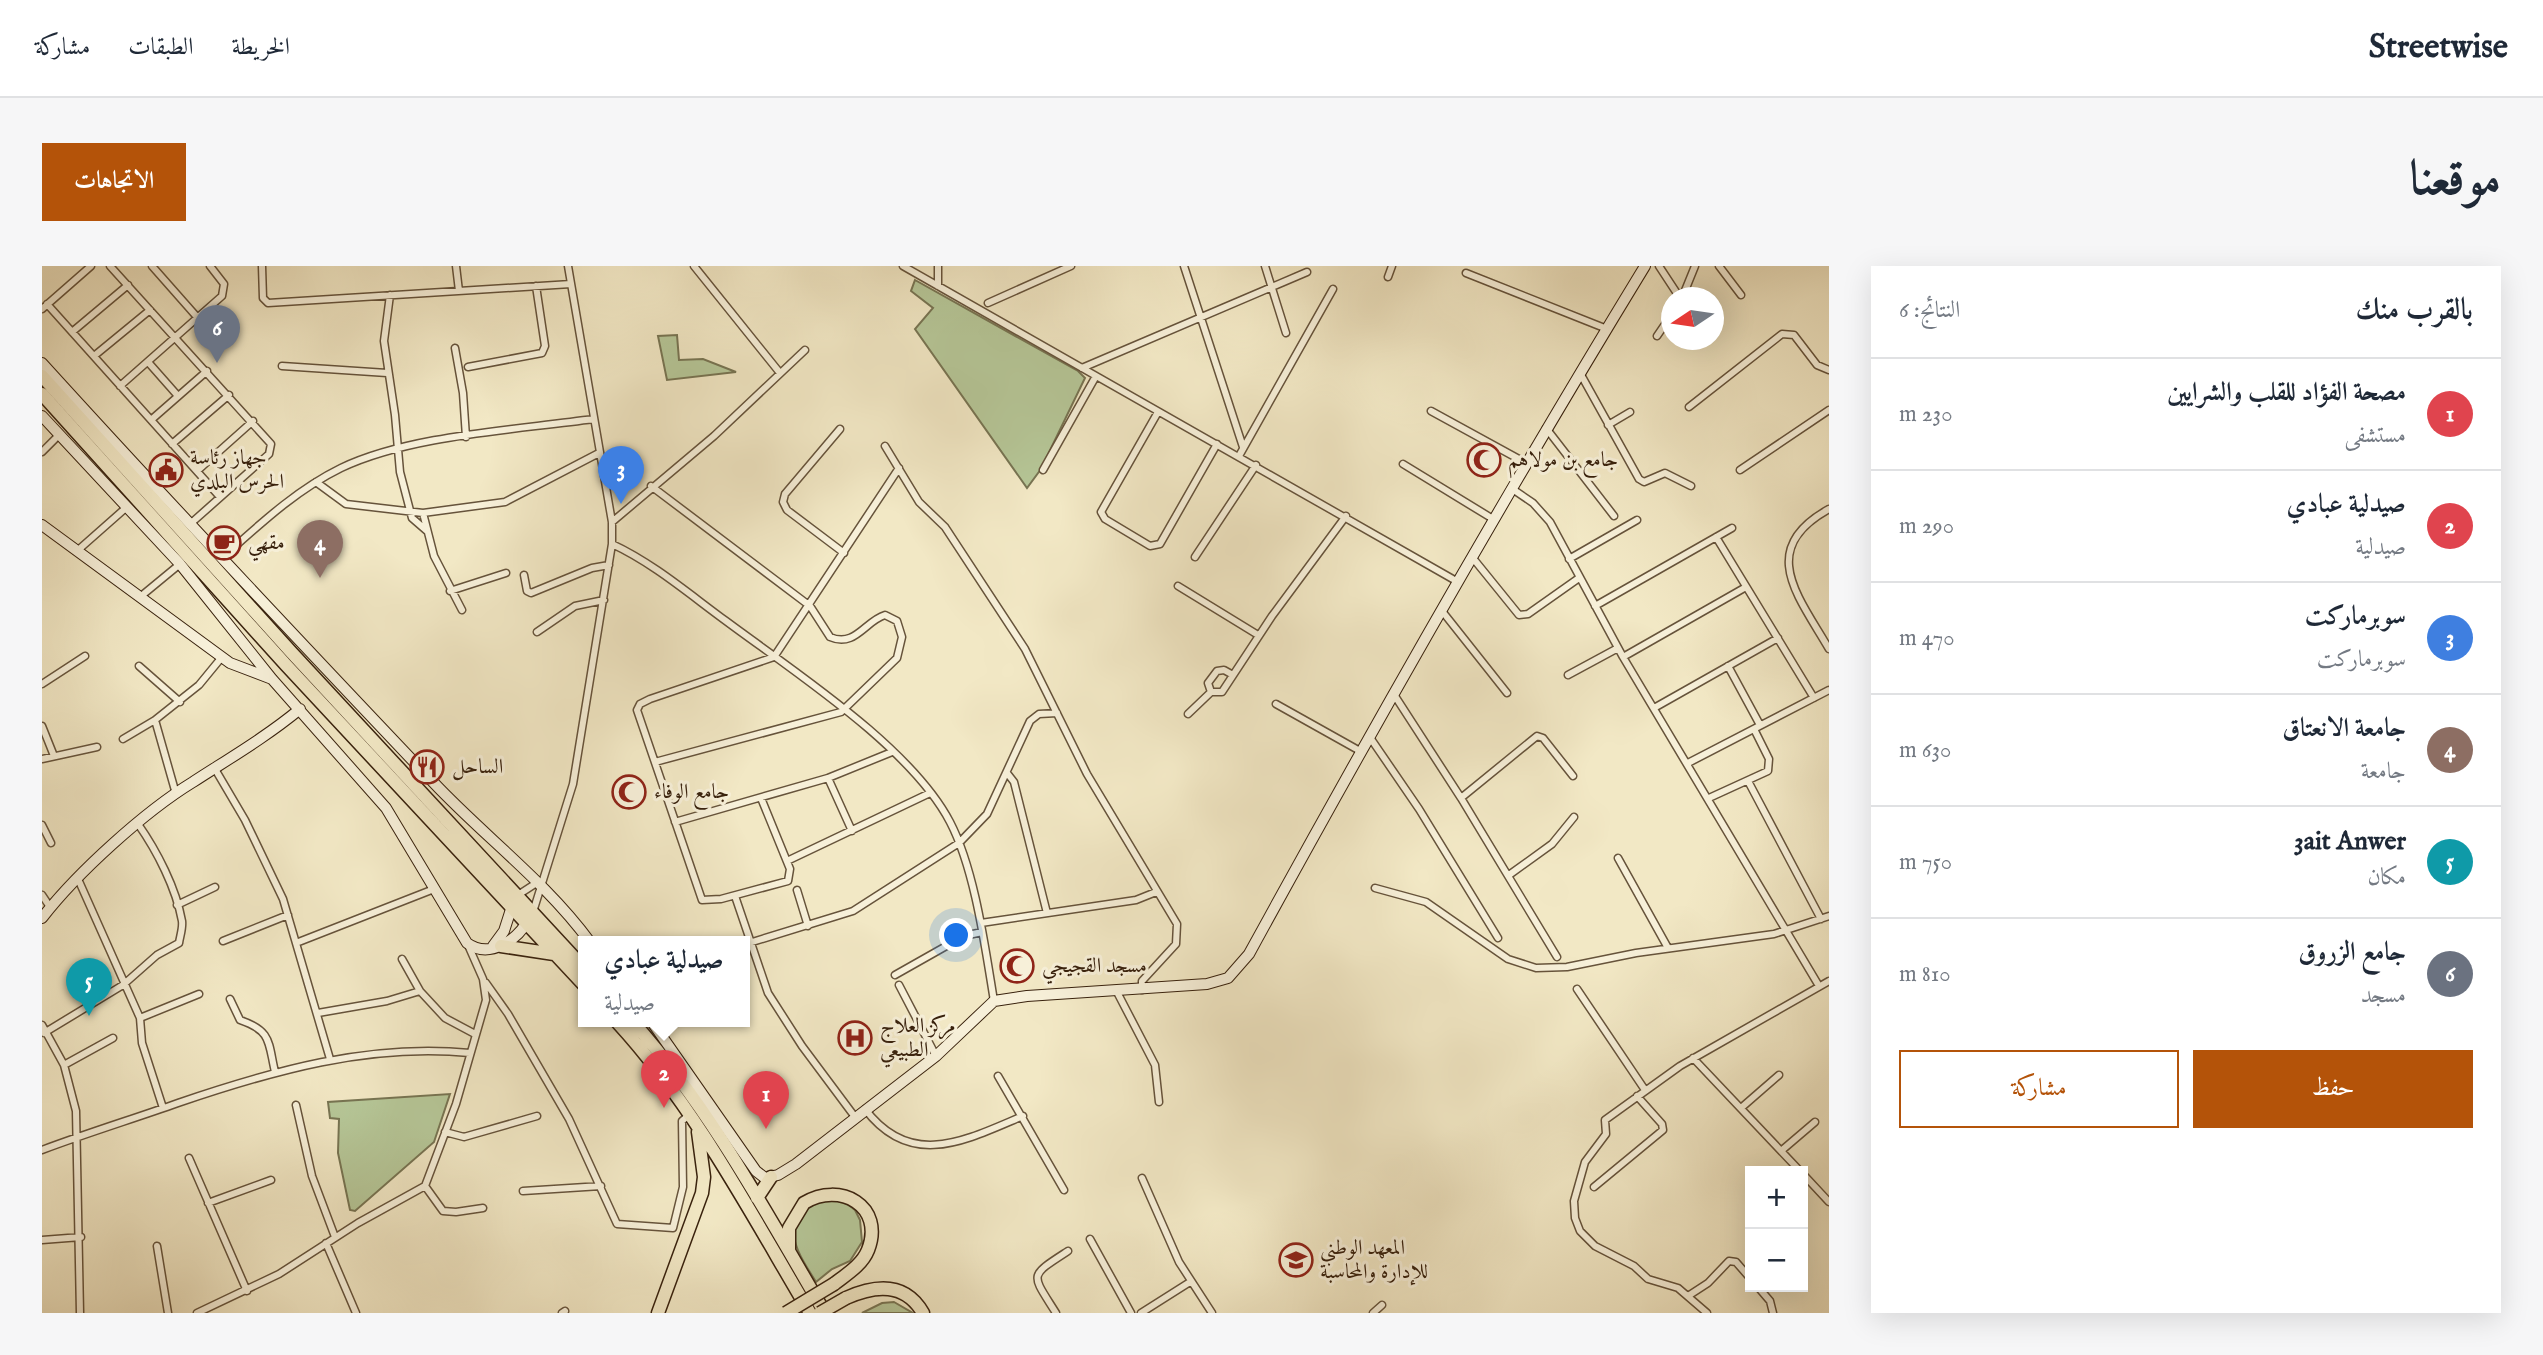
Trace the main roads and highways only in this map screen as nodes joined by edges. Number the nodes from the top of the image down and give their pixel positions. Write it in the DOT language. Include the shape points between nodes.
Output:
graph roads {
  1 [pos="42,376"];
  2 [pos="42,394"];
  3 [pos="497,946"];
  4 [pos="554,954"];
  5 [pos="578,962"];
  6 [pos="578,980"];
  7 [pos="621,1027"];
  8 [pos="637,1027"];
  9 [pos="697,1128"];
  10 [pos="771,1177"];
  11 [pos="757,1198"];
  12 [pos="789,1252"];
  13 [pos="658,1313"];
  14 [pos="786,1313"];
  15 [pos="810,1313"];
  16 [pos="823,1313"];
  17 [pos="923,1313"];
  1 -- 5 [label="highway" via="153,492 292,653"];
  2 -- 4 [label="highway"];
  3 -- 4 [label="highway"];
  4 -- 6 [label="highway"];
  7 -- 9 [label="highway" via="655,1066"];
  8 -- 11 [label="highway" via="669,1066"];
  9 -- 13 [label="highway" via="702,1193"];
  9 -- 15 [label="highway"];
  10 -- 11 [label="highway"];
  11 -- 12 [label="highway"];
  12 -- 14 [label="highway, bridge" via="789,1228 804,1203 833,1194 853,1198 865,1211 871,1239 862,1261"];
  12 -- 16 [label="highway"];
  16 -- 17 [label="highway, bridge" via="867,1290 899,1290"];
}
